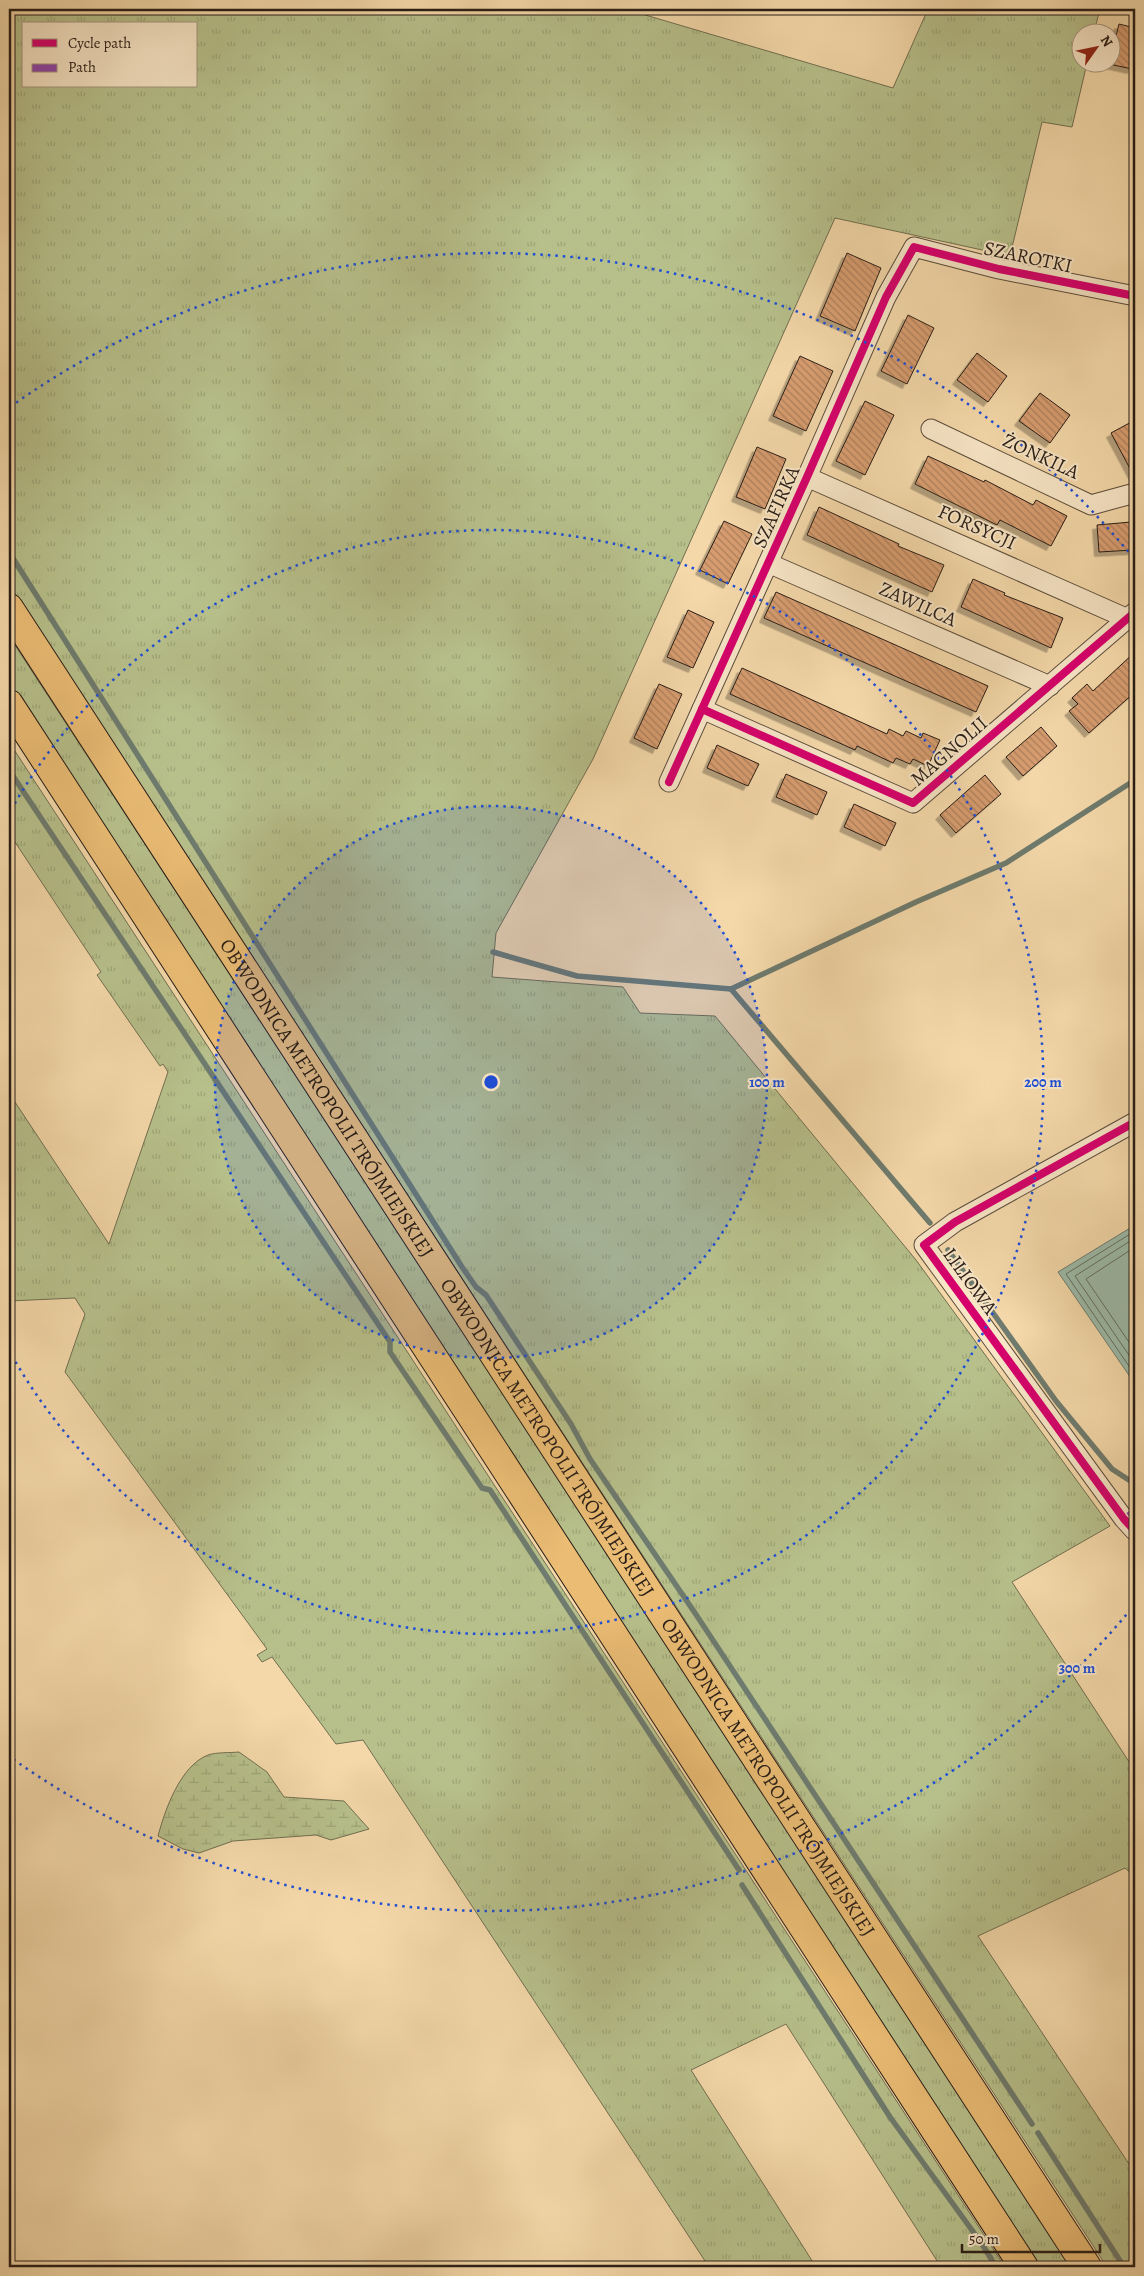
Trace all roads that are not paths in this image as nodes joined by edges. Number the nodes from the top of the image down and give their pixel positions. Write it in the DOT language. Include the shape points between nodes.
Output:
graph roads {
  1 [pos="914,247"];
  2 [pos="1135,296"];
  3 [pos="931,429"];
  4 [pos="807,477"];
  5 [pos="1135,493"];
  6 [pos="768,563"];
  7 [pos="9,608"];
  8 [pos="1131,616"];
  9 [pos="1050,686"];
  10 [pos="9,704"];
  11 [pos="702,709"];
  12 [pos="669,782"];
  13 [pos="1135,1122"];
  14 [pos="1135,1531"];
  15 [pos="1024,2267"];
  16 [pos="1087,2267"];
  1 -- 2 [label="street, SZAROTKI"];
  1 -- 4 [label="street, SZAFIRKA" via="886,297"];
  3 -- 5 [label="street, ŻONKILA" via="1091,504"];
  4 -- 6 [label="street, SZAFIRKA"];
  4 -- 8 [label="street, FORSYCJI"];
  6 -- 9 [label="street, ZAWILCA"];
  6 -- 11 [label="street, SZAFIRKA"];
  7 -- 16 [label="highway, OBWODNICA METROPOLII TRÓJMIEJSKIEJ"];
  8 -- 9 [label="street, MAGNOLII"];
  9 -- 11 [label="street, MAGNOLII" via="913,803"];
  10 -- 15 [label="highway"];
  11 -- 12 [label="street, SZAFIRKA"];
  13 -- 14 [label="street, LILIOWA" via="955,1222 924,1245"];
}
